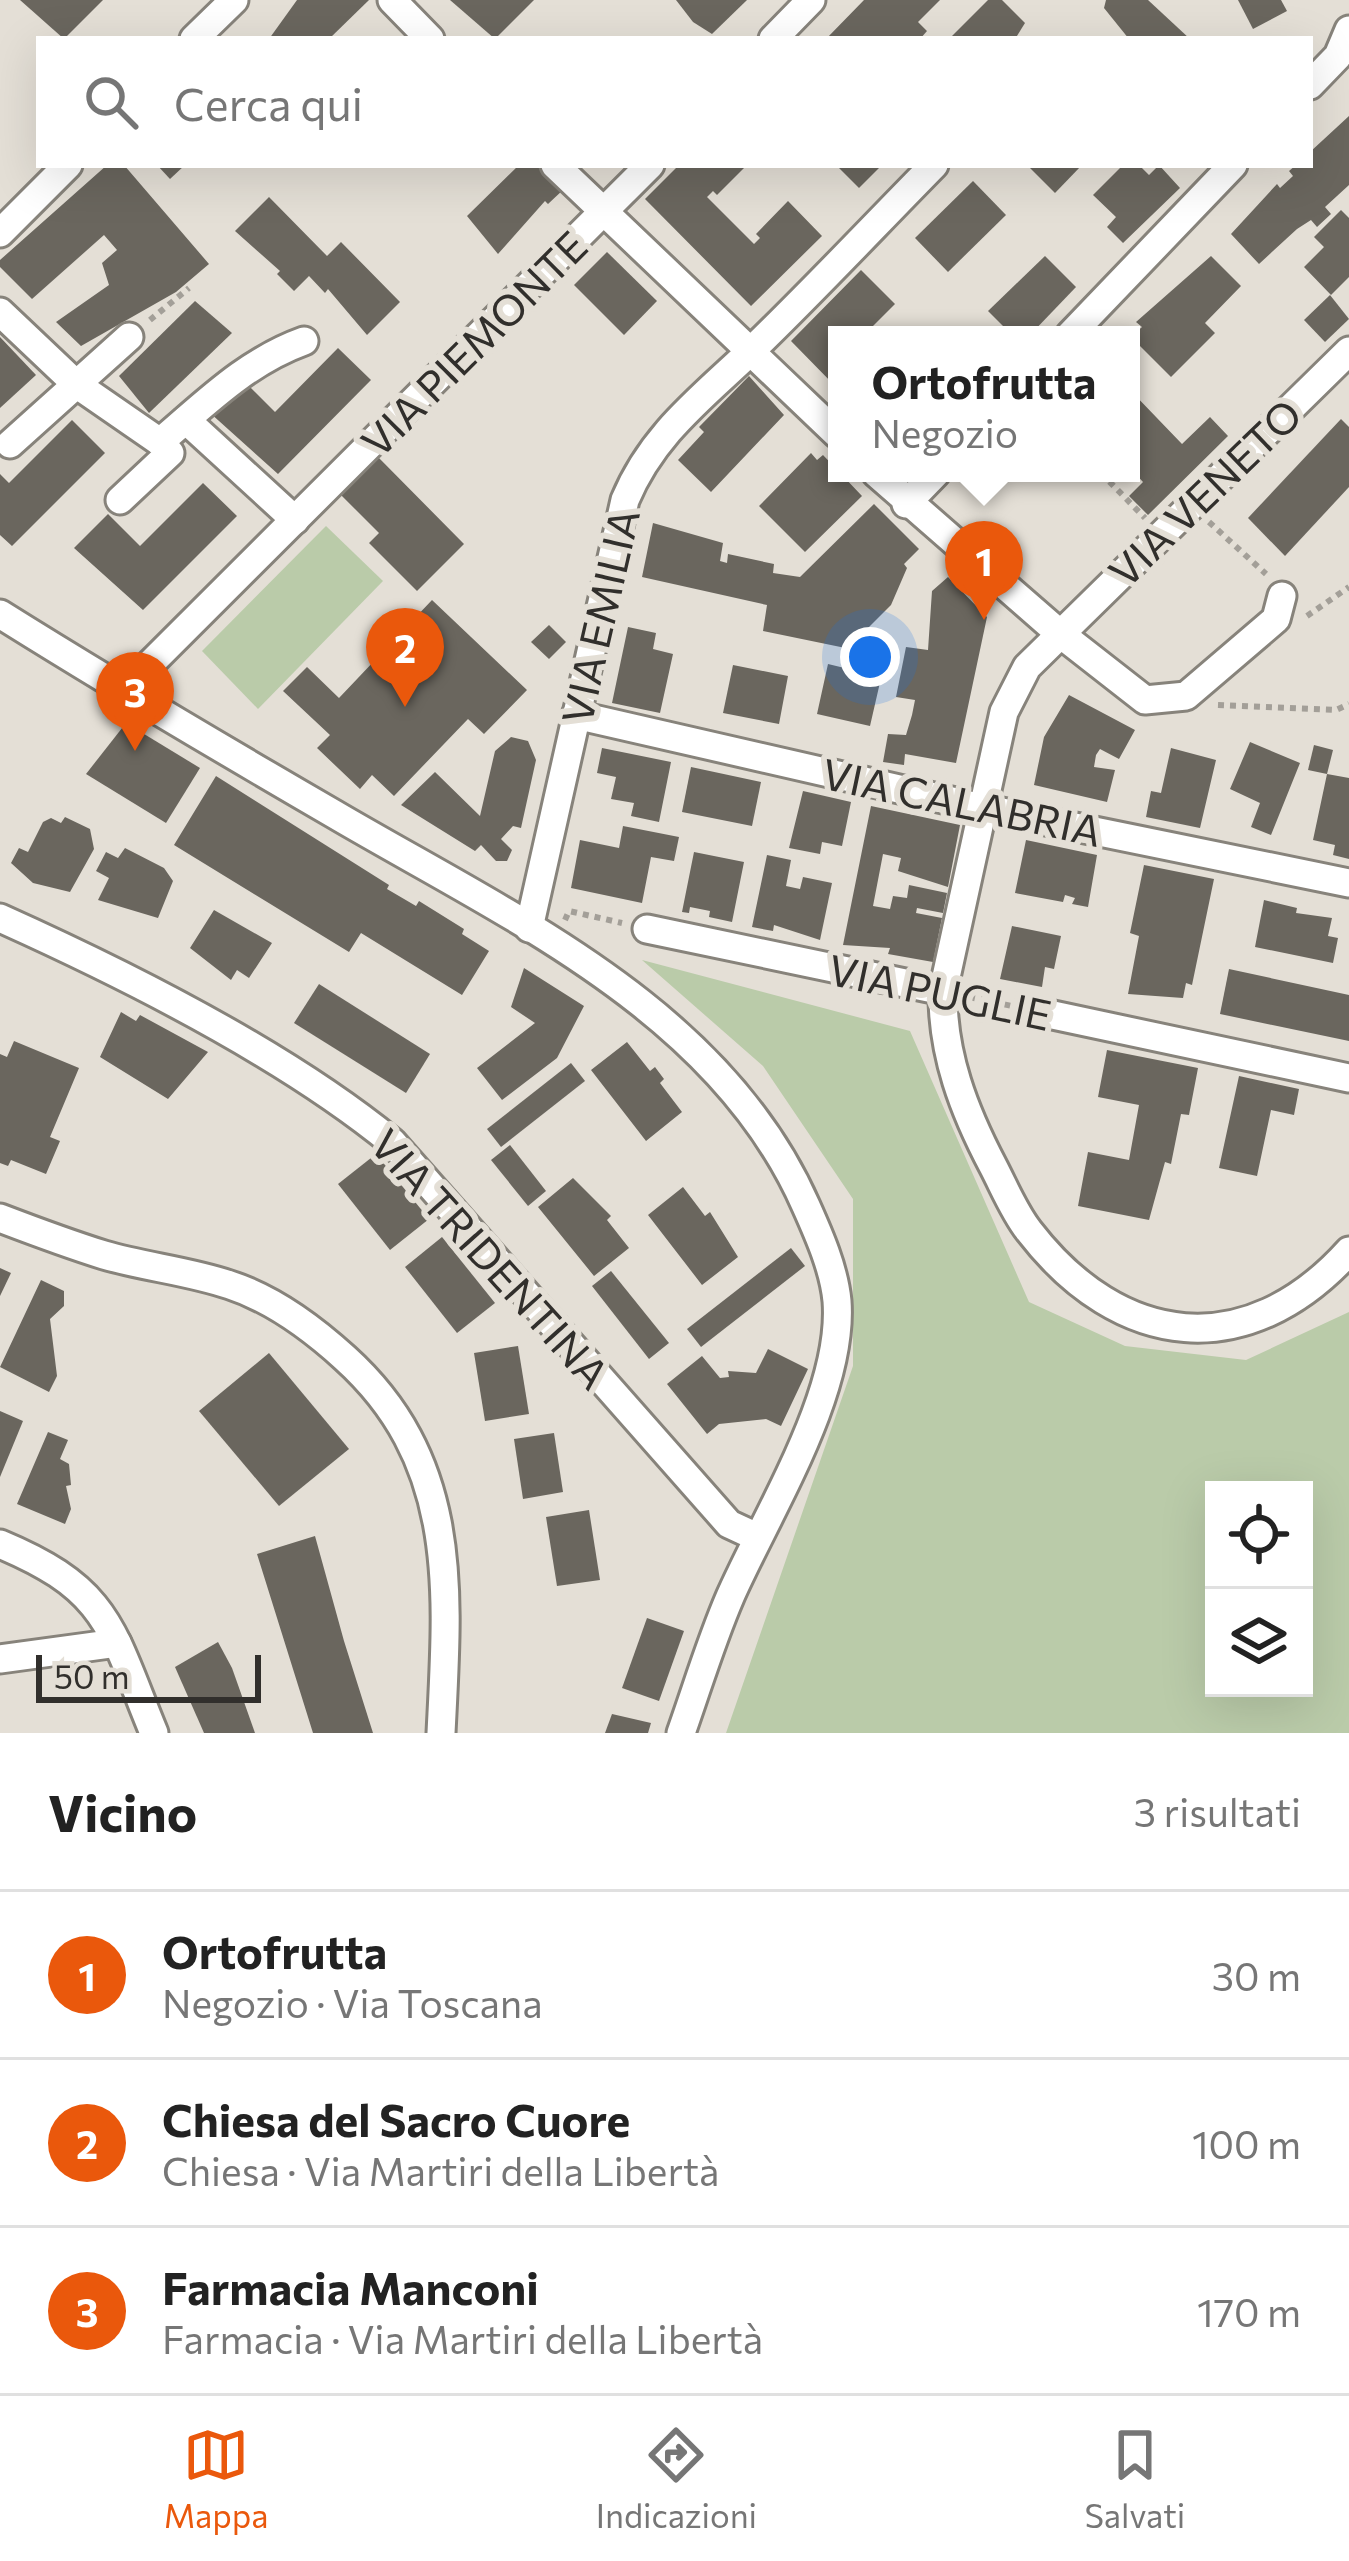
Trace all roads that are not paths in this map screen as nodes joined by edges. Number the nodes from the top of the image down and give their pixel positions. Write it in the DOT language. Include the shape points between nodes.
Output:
graph roads {
  1 [pos="233,0"];
  2 [pos="392,0"];
  3 [pos="811,0"];
  4 [pos="1349,30"];
  5 [pos="197,36"];
  6 [pos="427,36"];
  7 [pos="776,36"];
  8 [pos="1313,82"];
  9 [pos="65,168"];
  10 [pos="558,168"];
  11 [pos="647,168"];
  12 [pos="931,168"];
  13 [pos="1230,168"];
  14 [pos="603,213"];
  15 [pos="0,233"];
  16 [pos="0,312"];
  17 [pos="1079,326"];
  18 [pos="129,337"];
  19 [pos="304,341"];
  20 [pos="753,349"];
  21 [pos="1349,352"];
  22 [pos="76,384"];
  23 [pos="185,420"];
  24 [pos="828,425"];
  25 [pos="160,442"];
  26 [pos="10,444"];
  27 [pos="885,482"];
  28 [pos="927,482"];
  29 [pos="120,500"];
  30 [pos="906,504"];
  31 [pos="295,520"];
  32 [pos="1279,607"];
  33 [pos="0,614"];
  34 [pos="1058,632"];
  35 [pos="123,691"];
  36 [pos="576,715"];
  37 [pos="982,808"];
  38 [pos="1349,883"];
  39 [pos="0,918"];
  40 [pos="529,928"];
  41 [pos="646,929"];
  42 [pos="943,991"];
  43 [pos="1053,1015"];
  44 [pos="1349,1078"];
  45 [pos="0,1218"];
  46 [pos="1349,1251"];
  47 [pos="757,1537"];
  48 [pos="0,1544"];
  49 [pos="117,1643"];
  50 [pos="0,1659"];
  51 [pos="154,1733"];
  52 [pos="441,1733"];
  53 [pos="681,1733"];
  1 -- 5 [label="street"];
  2 -- 6 [label="street"];
  3 -- 7 [label="street"];
  4 -- 8 [label="street"];
  9 -- 15 [label="street"];
  10 -- 14 [label="street"];
  11 -- 14 [label="street, VIA PIEMONTE"];
  12 -- 20 [label="street, VIA EMILIA"];
  13 -- 17 [label="street"];
  14 -- 20 [label="street"];
  14 -- 31 [label="street, VIA PIEMONTE"];
  16 -- 22 [label="street"];
  18 -- 22 [label="street"];
  19 -- 23 [label="street" via="261,357"];
  20 -- 24 [label="street"];
  20 -- 36 [label="street, VIA EMILIA" via="642,460 625,500"];
  21 -- 34 [label="street, VIA VENETO"];
  22 -- 25 [label="street"];
  22 -- 26 [label="street"];
  23 -- 25 [label="street"];
  23 -- 31 [label="street"];
  25 -- 29 [label="street" via="170,453"];
  27 -- 30 [label="street"];
  28 -- 30 [label="street"];
  30 -- 34 [label="street"];
  31 -- 35 [label="street, VIA PIEMONTE"];
  32 -- 34 [label="street" via="1186,696 1145,700"];
  33 -- 35 [label="street"];
  34 -- 37 [label="street, VIA VENETO" via="1004,712"];
  35 -- 40 [label="street"];
  36 -- 37 [label="street, VIA CALABRIA"];
  36 -- 40 [label="street, VIA EMILIA"];
  37 -- 38 [label="street, VIA CALABRIA"];
  37 -- 42 [label="street, VIA VENETO"];
  39 -- 47 [label="street, VIA TRIDENTINA" via="340,1099 392,1142 729,1524"];
  40 -- 47 [label="street" via="639,1000 707,1059 762,1125 822,1242 837,1300 833,1351"];
  41 -- 42 [label="street, VIA PUGLIE"];
  42 -- 46 [label="street, VIA VENETO" via="942,1032 969,1120 1026,1229 1076,1282 1127,1313 1213,1329 1253,1323 1295,1302"];
  43 -- 44 [label="street, VIA PUGLIE"];
  45 -- 52 [label="street" via="105,1255 231,1285 308,1323 374,1384 415,1445 435,1503 448,1589"];
  47 -- 53 [label="street"];
  48 -- 49 [label="street" via="56,1567 92,1597"];
  49 -- 50 [label="street"];
  49 -- 51 [label="street"];
}
